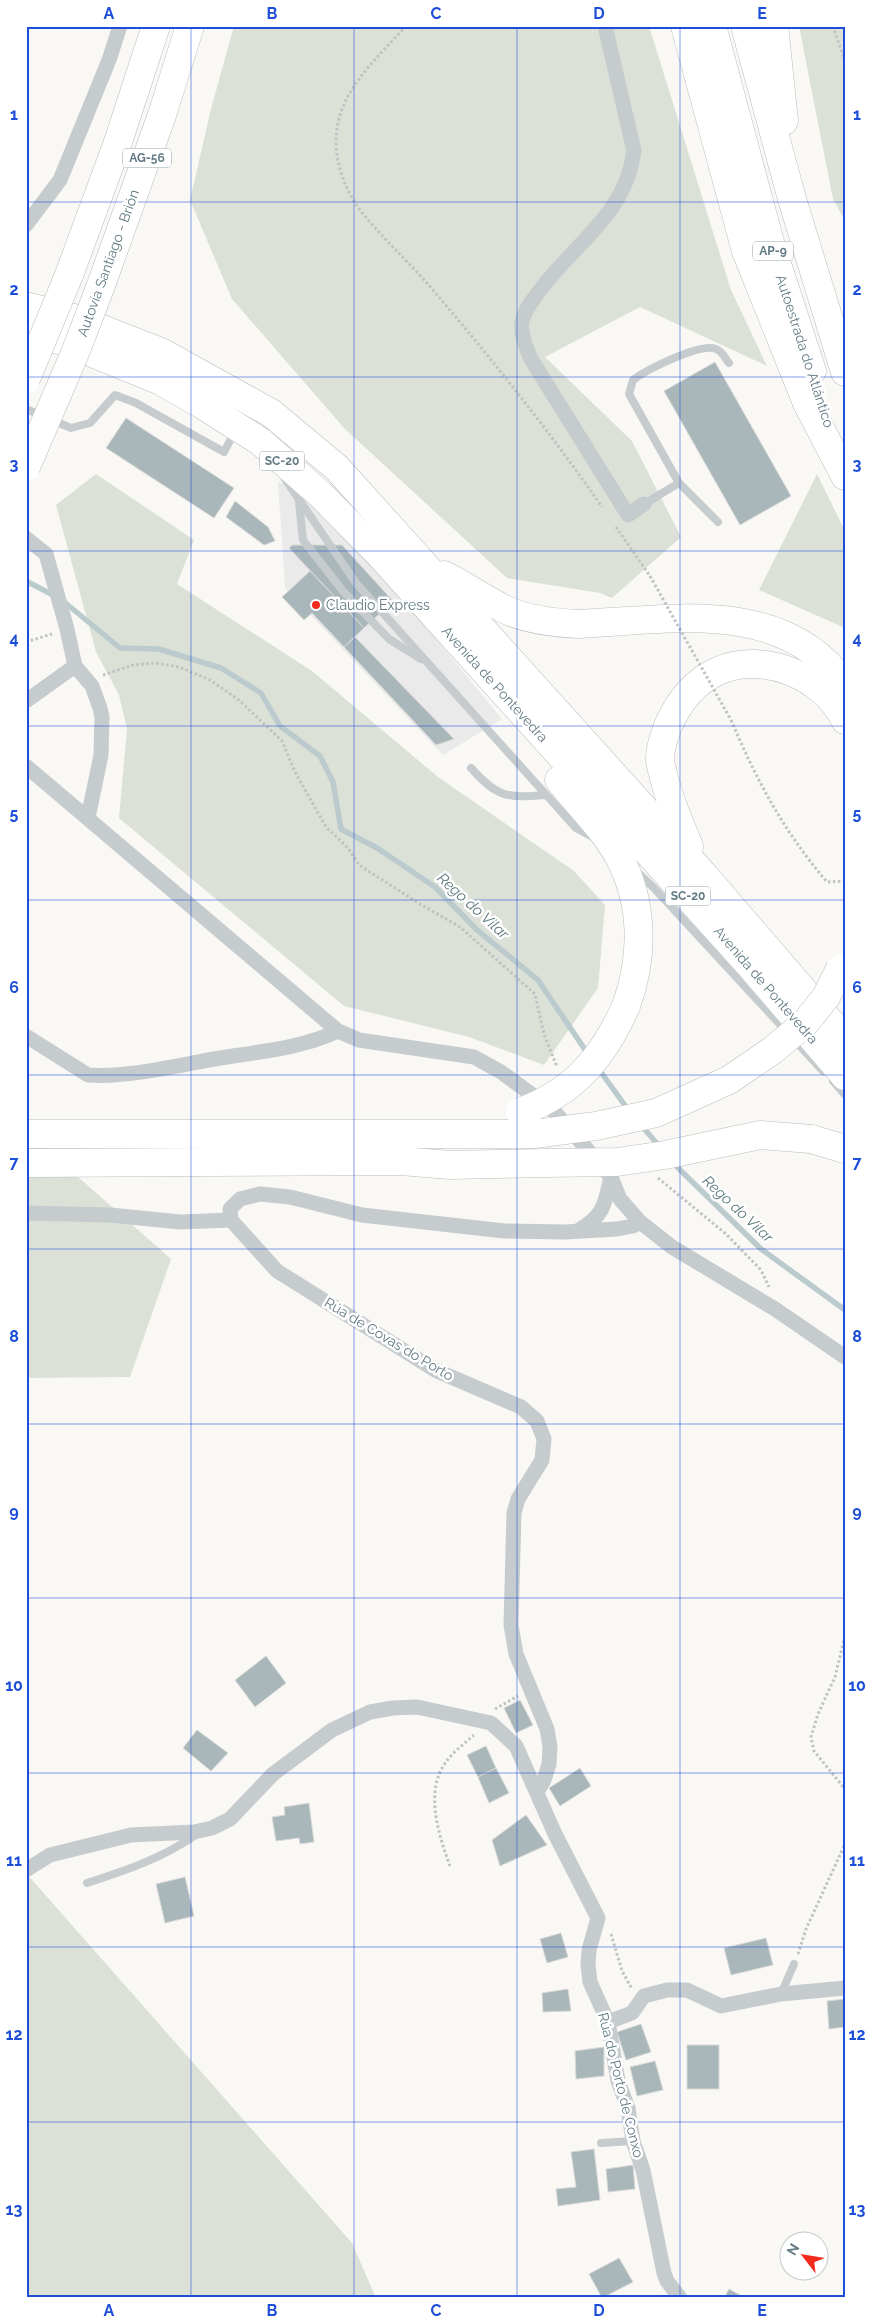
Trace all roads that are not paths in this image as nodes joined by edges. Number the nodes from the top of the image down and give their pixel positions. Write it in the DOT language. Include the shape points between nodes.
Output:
graph roads {
  1 [pos="120,26"];
  2 [pos="156,26"];
  3 [pos="190,26"];
  4 [pos="605,26"];
  5 [pos="685,26"];
  6 [pos="712,26"];
  7 [pos="745,26"];
  8 [pos="774,26"];
  9 [pos="792,200"];
  10 [pos="32,215"];
  11 [pos="26,225"];
  12 [pos="26,286"];
  13 [pos="26,306"];
  14 [pos="26,330"];
  15 [pos="71,330"];
  16 [pos="124,338"];
  17 [pos="728,363"];
  18 [pos="845,372"];
  19 [pos="26,379"];
  20 [pos="26,409"];
  21 [pos="237,427"];
  22 [pos="261,442"];
  23 [pos="26,467"];
  24 [pos="277,467"];
  25 [pos="282,475"];
  26 [pos="845,475"];
  27 [pos="679,483"];
  28 [pos="298,499"];
  29 [pos="644,504"];
  30 [pos="718,522"];
  31 [pos="26,538"];
  32 [pos="426,566"];
  33 [pos="75,666"];
  34 [pos="431,666"];
  35 [pos="845,685"];
  36 [pos="26,701"];
  37 [pos="528,720"];
  38 [pos="845,720"];
  39 [pos="26,766"];
  40 [pos="471,768"];
  41 [pos="546,795"];
  42 [pos="88,818"];
  43 [pos="619,856"];
  44 [pos="703,874"];
  45 [pos="842,965"];
  46 [pos="845,998"];
  47 [pos="338,1031"];
  48 [pos="26,1036"];
  49 [pos="845,1039"];
  50 [pos="845,1076"];
  51 [pos="845,1095"];
  52 [pos="26,1126"];
  53 [pos="26,1134"];
  54 [pos="58,1134"];
  55 [pos="536,1140"];
  56 [pos="845,1149"];
  57 [pos="26,1163"];
  58 [pos="611,1177"];
  59 [pos="26,1213"];
  60 [pos="231,1220"];
  61 [pos="640,1222"];
  62 [pos="578,1231"];
  63 [pos="845,1357"];
  64 [pos="537,1792"];
  65 [pos="203,1830"];
  66 [pos="26,1870"];
  67 [pos="87,1883"];
  68 [pos="794,1964"];
  69 [pos="845,1988"];
  70 [pos="781,1994"];
  71 [pos="608,2022"];
  72 [pos="633,2141"];
  73 [pos="601,2143"];
  74 [pos="680,2298"];
  1 -- 10 [label="street" via="60,180"];
  2 -- 19 [label="highway, AG-56, bridge" via="117,145"];
  3 -- 23 [label="highway, Autovía Santiago - Brión / AG-56, bridge" via="100,288"];
  4 -- 29 [label="street" via="634,151 632,168 615,207 550,277 530,304 522,321 523,338 531,359 628,515"];
  5 -- 26 [label="highway" via="746,251 806,403"];
  6 -- 26 [label="highway, Autoestrada do Atlántico / AP-9" via="772,246"];
  7 -- 9 [label="highway, AP-9"];
  8 -- 9 [label="highway"];
  9 -- 18 [label="highway, AP-9"];
  10 -- 11 [label="street"];
  12 -- 16 [label="highway" via="106,318"];
  13 -- 15 [label="highway, SC-20"];
  14 -- 15 [label="highway, SC-20"];
  15 -- 16 [label="highway, Avenida de Pontevedra / SC-20"];
  15 -- 21 [label="highway, Avenida de Pontevedra / SC-20"];
  16 -- 32 [label="highway, Avenida de Pontevedra / SC-20" via="161,352 271,413 337,468"];
  17 -- 27 [label="lane" via="722,353 706,347 669,360 638,376 630,387 629,394"];
  20 -- 21 [label="lane" via="71,428 90,423 115,395 136,403 224,452"];
  21 -- 22 [label="highway, Avenida de Pontevedra / SC-20"];
  22 -- 24 [label="lane"];
  22 -- 37 [label="highway, Avenida de Pontevedra / SC-20" via="322,495 380,555"];
  25 -- 28 [label="lane"];
  27 -- 29 [label="lane"];
  27 -- 30 [label="lane"];
  28 -- 34 [label="lane" via="356,583"];
  28 -- 34 [label="lane" via="303,540 389,639"];
  31 -- 33 [label="street" via="46,554"];
  32 -- 35 [label="highway" via="506,610 557,623 724,618 762,626 798,641 818,656"];
  32 -- 44 [label="highway, Avenida de Pontevedra / SC-20"];
  33 -- 36 [label="street"];
  33 -- 42 [label="street" via="86,677 98,698 102,718 101,755"];
  34 -- 41 [label="lane"];
  37 -- 43 [label="highway" via="529,744"];
  37 -- 50 [label="highway, Avenida de Pontevedra / SC-20"];
  38 -- 44 [label="highway" via="839,708 813,682 786,670 742,665 718,671 696,685 676,707 663,739 660,761 672,809"];
  39 -- 42 [label="street"];
  40 -- 41 [label="lane" via="497,792 509,796"];
  41 -- 43 [label="lane" via="576,828"];
  42 -- 47 [label="street"];
  43 -- 51 [label="lane" via="654,888"];
  43 -- 55 [label="highway, bridge" via="633,892 638,929 637,969 626,1006 601,1054 582,1075 541,1104"];
  44 -- 49 [label="highway, Avenida de Pontevedra / SC-20"];
  45 -- 55 [label="highway, bridge" via="826,997 805,1023 730,1080 656,1112"];
  46 -- 55 [label="highway" via="818,1036 783,1066 726,1101 667,1126 606,1141"];
  47 -- 48 [label="street" via="313,1042 166,1068 100,1076 88,1075"];
  47 -- 58 [label="street" via="359,1040 440,1050 485,1062 553,1110"];
  52 -- 54 [label="highway"];
  53 -- 54 [label="highway"];
  54 -- 55 [label="highway" via="417,1133"];
  55 -- 56 [label="highway, bridge" via="617,1162 760,1135 811,1139"];
  55 -- 57 [label="highway" via="450,1165 401,1161"];
  58 -- 61 [label="street" via="620,1199"];
  58 -- 62 [label="street" via="598,1217"];
  59 -- 60 [label="street" via="110,1215 180,1222"];
  60 -- 62 [label="street" via="230,1209 240,1199 260,1194 290,1197 362,1214 459,1227 504,1232"];
  60 -- 64 [label="street, Rúa de Covas do Porto" via="277,1271 435,1370 521,1407 537,1421 544,1439 542,1460 518,1498 514,1513 511,1625 516,1654 547,1729 550,1747 549,1764"];
  61 -- 62 [label="street" via="617,1229"];
  61 -- 63 [label="street" via="672,1247 776,1309"];
  64 -- 65 [label="street" via="516,1746 491,1723 417,1707 393,1708 370,1712 332,1730 273,1774 230,1819"];
  64 -- 71 [label="street, Rúa do Porto de Conxo" via="598,1918 588,1966 590,1982"];
  65 -- 66 [label="street" via="131,1835 50,1855"];
  65 -- 67 [label="lane" via="177,1848 138,1867"];
  68 -- 70 [label="lane"];
  69 -- 70 [label="street"];
  70 -- 71 [label="street" via="722,2006 687,1990 667,1990 644,1996 632,2013"];
  71 -- 72 [label="street, Rúa do Porto de Conxo"];
  72 -- 73 [label="lane"];
  72 -- 74 [label="street, Rúa do Porto de Conxo" via="643,2170 664,2273"];
}
